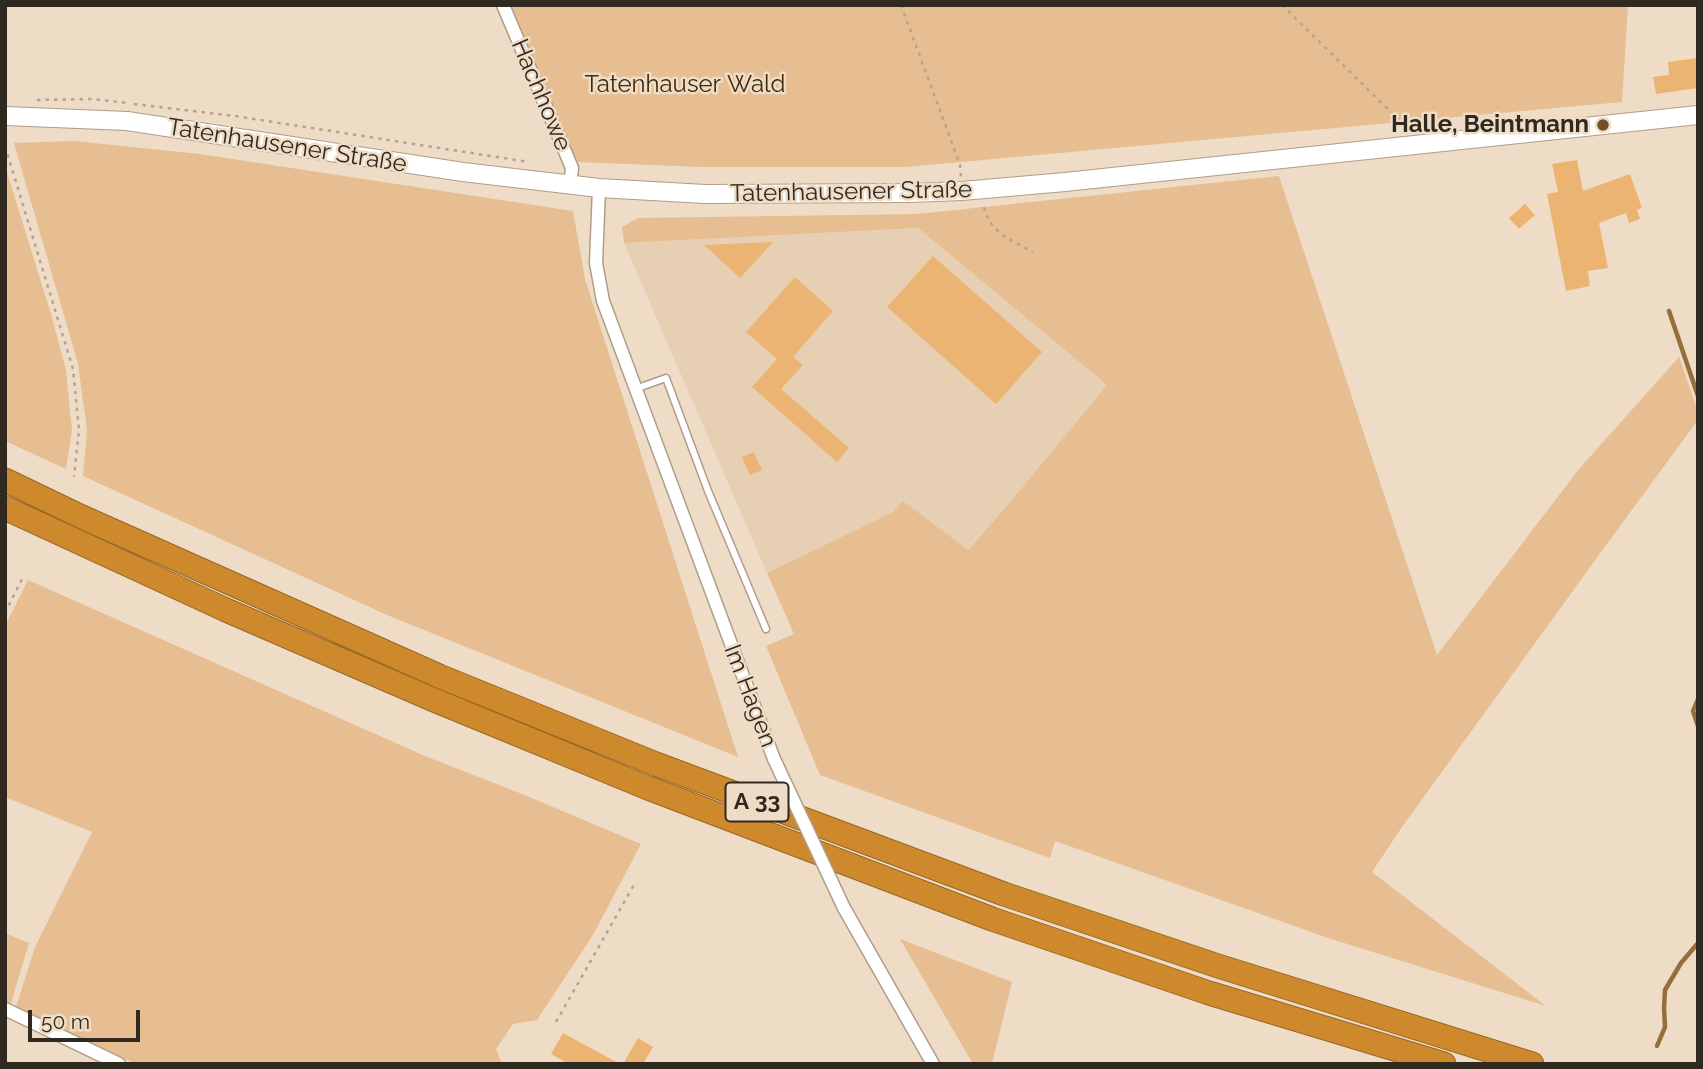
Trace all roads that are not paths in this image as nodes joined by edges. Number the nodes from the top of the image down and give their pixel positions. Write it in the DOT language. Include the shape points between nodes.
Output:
graph roads {
  1 [pos="503,5"];
  2 [pos="1698,115"];
  3 [pos="5,116"];
  4 [pos="570,185"];
  5 [pos="599,188"];
  6 [pos="635,389"];
  7 [pos="5,480"];
  8 [pos="5,508"];
  9 [pos="766,629"];
  10 [pos="5,1009"];
  11 [pos="119,1064"];
  12 [pos="933,1064"];
  13 [pos="1444,1064"];
  14 [pos="1532,1064"];
  1 -- 4 [label="street, Hachhowe" via="572,168"];
  2 -- 5 [label="street, Tatenhausener Straße" via="982,189 705,194"];
  3 -- 4 [label="street, Tatenhausener Straße" via="127,121"];
  4 -- 5 [label="street, Tatenhausener Straße"];
  5 -- 6 [label="street, Im Hagen" via="596,263 603,301"];
  6 -- 9 [label="lane, Im Hagen" via="666,378"];
  6 -- 12 [label="street, Im Hagen, bridge" via="774,759 844,908"];
  7 -- 14 [label="highway, A 33" via="439,676 656,764 1004,894"];
  8 -- 13 [label="highway, A 33" via="434,700 661,792 992,919 1209,993"];
  10 -- 11 [label="street"];
}
